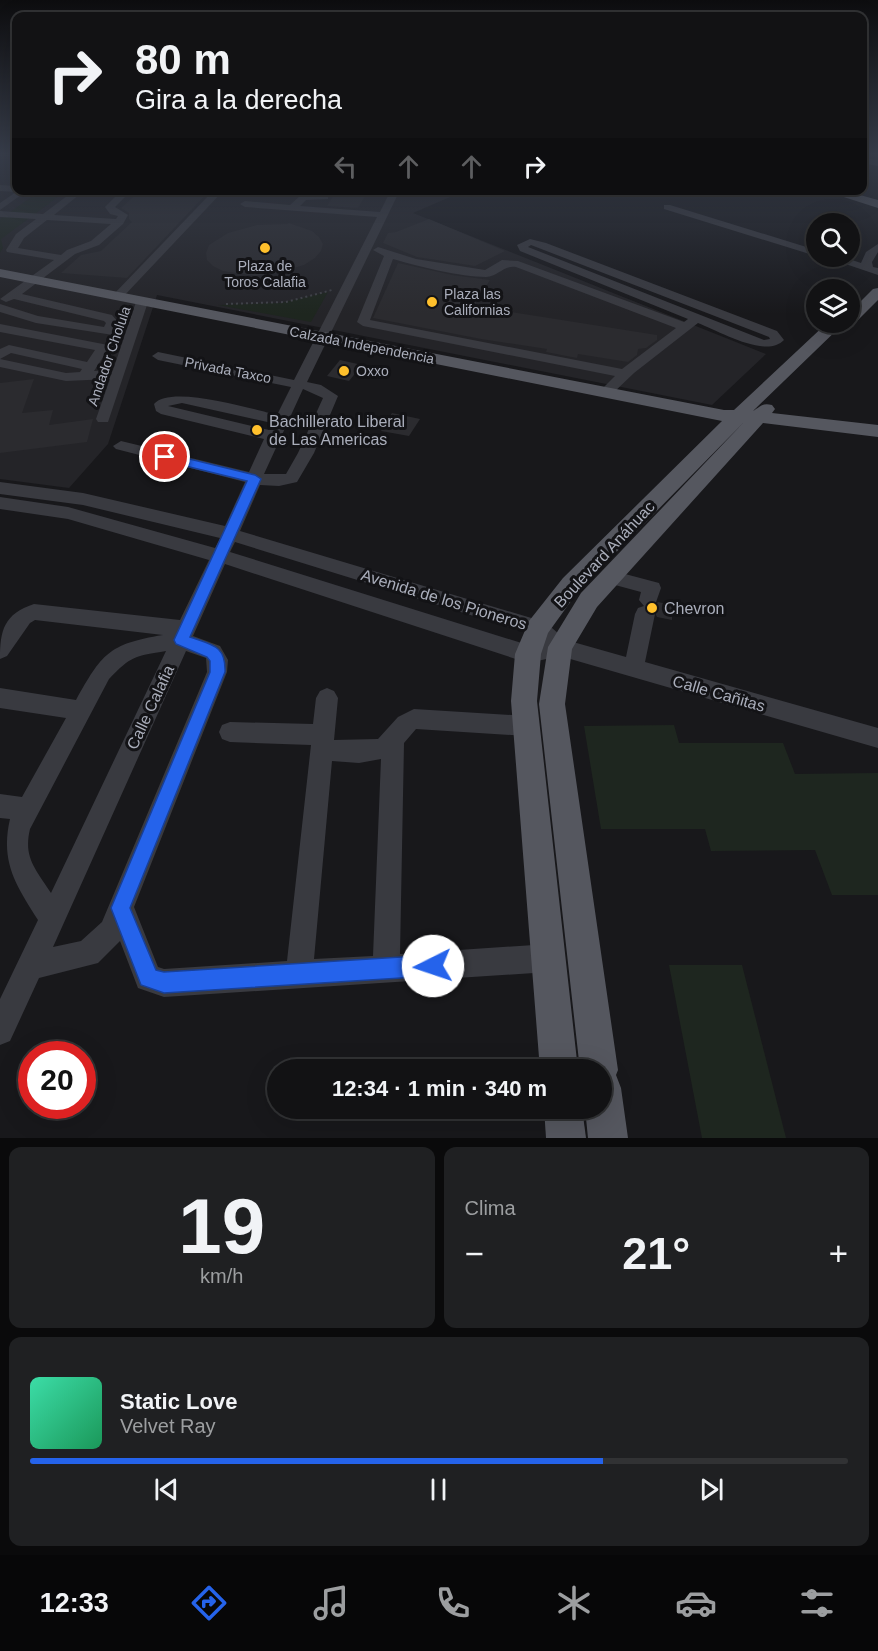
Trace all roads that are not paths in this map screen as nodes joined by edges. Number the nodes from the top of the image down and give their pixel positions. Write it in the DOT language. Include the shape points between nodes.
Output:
graph roads {
  1 [pos="58,208"];
  2 [pos="111,208"];
  3 [pos="203,208"];
  4 [pos="293,208"];
  5 [pos="387,208"];
  6 [pos="671,208"];
  7 [pos="0,214"];
  8 [pos="384,215"];
  9 [pos="47,217"];
  10 [pos="120,222"];
  11 [pos="368,247"];
  12 [pos="878,247"];
  13 [pos="806,250"];
  14 [pos="390,254"];
  15 [pos="62,258"];
  16 [pos="873,271"];
  17 [pos="0,273"];
  18 [pos="34,281"];
  19 [pos="878,282"];
  20 [pos="878,292"];
  21 [pos="11,295"];
  22 [pos="118,296"];
  23 [pos="860,299"];
  24 [pos="142,302"];
  25 [pos="0,303"];
  26 [pos="0,308"];
  27 [pos="708,309"];
  28 [pos="860,310"];
  29 [pos="697,318"];
  30 [pos="686,327"];
  31 [pos="0,328"];
  32 [pos="109,332"];
  33 [pos="826,333"];
  34 [pos="836,333"];
  35 [pos="323,337"];
  36 [pos="103,348"];
  37 [pos="3,350"];
  38 [pos="158,356"];
  39 [pos="0,363"];
  40 [pos="88,372"];
  41 [pos="118,374"];
  42 [pos="625,374"];
  43 [pos="299,385"];
  44 [pos="606,392"];
  45 [pos="103,419"];
  46 [pos="281,420"];
  47 [pos="741,420"];
  48 [pos="878,431"];
  49 [pos="273,436"];
  50 [pos="878,440"];
  51 [pos="121,446"];
  52 [pos="255,479"];
  53 [pos="0,488"];
  54 [pos="0,503"];
  55 [pos="230,534"];
  56 [pos="220,556"];
  57 [pos="610,577"];
  58 [pos="183,635"];
  59 [pos="542,643"];
  60 [pos="0,650"];
  61 [pos="634,668"];
  62 [pos="0,698"];
  63 [pos="327,698"];
  64 [pos="81,711"];
  65 [pos="527,726"];
  66 [pos="230,732"];
  67 [pos="878,738"];
  68 [pos="393,741"];
  69 [pos="323,742"];
  70 [pos="0,806"];
  71 [pos="28,810"];
  72 [pos="121,908"];
  73 [pos="52,919"];
  74 [pos="549,958"];
  75 [pos="30,966"];
  76 [pos="386,969"];
  77 [pos="299,974"];
  78 [pos="0,1031"];
  79 [pos="558,1059"];
  80 [pos="598,1059"];
  81 [pos="564,1119"];
  82 [pos="606,1119"];
  83 [pos="566,1138"];
  84 [pos="608,1138"];
  1 -- 9 [label="street"];
  2 -- 10 [label="street" via="123,215"];
  3 -- 22 [label="street"];
  4 -- 8 [label="street"];
  5 -- 8 [label="street, Calle Calafia"];
  6 -- 13 [label="street"];
  7 -- 9 [label="street"];
  8 -- 11 [label="street, Calle Calafia"];
  9 -- 10 [label="street"];
  9 -- 15 [label="street" via="20,236 11,251"];
  10 -- 15 [label="street" via="95,243"];
  11 -- 14 [label="street"];
  11 -- 35 [label="street, Calle Calafia"];
  12 -- 16 [label="street" via="867,256"];
  14 -- 30 [label="street" via="421,264 487,274 506,262 518,264"];
  14 -- 42 [label="street" via="363,322"];
  15 -- 18 [label="street"];
  17 -- 18 [label="main road, Calzada Independencia"];
  18 -- 21 [label="street"];
  18 -- 22 [label="main road, Calzada Independencia"];
  19 -- 23 [label="main road"];
  20 -- 28 [label="main road, Boulevard Anáhuac"];
  21 -- 25 [label="street"];
  21 -- 32 [label="street" via="108,318 112,320"];
  22 -- 24 [label="main road, Calzada Independencia"];
  24 -- 35 [label="main road, Calzada Independencia"];
  24 -- 41 [label="street, Andador Cholula"];
  26 -- 32 [label="street" via="36,319"];
  27 -- 29 [label="street"];
  27 -- 29 [label="street" via="773,334 778,340 762,344"];
  27 -- 29 [label="street" via="534,242 522,245 530,252"];
  29 -- 30 [label="street"];
  30 -- 42 [label="street"];
  31 -- 36 [label="street"];
  32 -- 36 [label="street"];
  33 -- 47 [label="main road, Boulevard Anáhuac"];
  34 -- 47 [label="main road, Boulevard Anáhuac"];
  35 -- 43 [label="street, Calle Calafia"];
  35 -- 44 [label="main road, Calzada Independencia"];
  36 -- 40 [label="street"];
  37 -- 40 [label="street"];
  38 -- 43 [label="street, Privada Taxco"];
  39 -- 40 [label="street" via="40,373"];
  40 -- 41 [label="street"];
  41 -- 45 [label="street, Andador Cholula"];
  42 -- 44 [label="street"];
  43 -- 46 [label="street, Calle Calafia"];
  43 -- 52 [label="street, Privada Taxco" via="331,396 296,474 283,481"];
  44 -- 47 [label="main road, Calzada Independencia"];
  46 -- 49 [label="street, Calle Calafia"];
  46 -- 49 [label="street" via="182,399 161,404 166,411"];
  47 -- 48 [label="main road, Calzada Independencia"];
  47 -- 50 [label="main road, Calzada Independencia"];
  47 -- 57 [label="main road, Boulevard Anáhuac"];
  47 -- 59 [label="main road, Boulevard Anáhuac" via="571,584"];
  49 -- 52 [label="street, Calle Calafia"];
  51 -- 52 [label="street"];
  52 -- 55 [label="street, Calle Calafia"];
  53 -- 55 [label="street, Avenida de los Pioneros" via="83,499"];
  54 -- 56 [label="street, Avenida de los Pioneros" via="68,513"];
  55 -- 56 [label="street, Calle Calafia"];
  55 -- 59 [label="street, Avenida de los Pioneros"];
  56 -- 58 [label="street, Calle Calafia"];
  56 -- 59 [label="street, Avenida de los Pioneros"];
  57 -- 59 [label="main road, Boulevard Anáhuac"];
  57 -- 61 [label="street" via="652,588"];
  58 -- 60 [label="street" via="34,612 23,618"];
  58 -- 64 [label="street" via="119,655 102,673"];
  58 -- 72 [label="street" via="213,652 218,660 217,672"];
  58 -- 73 [label="street, Calle Calafia"];
  59 -- 61 [label="street, Calle Cañitas"];
  59 -- 65 [label="main road, Boulevard Anáhuac" via="524,702"];
  59 -- 80 [label="main road, Boulevard Anáhuac"];
  61 -- 67 [label="street, Calle Cañitas"];
  62 -- 64 [label="street"];
  63 -- 69 [label="street"];
  64 -- 71 [label="street"];
  65 -- 68 [label="street" via="414,719 397,731"];
  65 -- 74 [label="main road, Boulevard Anáhuac"];
  66 -- 69 [label="street"];
  68 -- 69 [label="street" via="379,750"];
  68 -- 76 [label="street"];
  69 -- 77 [label="street"];
  70 -- 71 [label="street"];
  71 -- 73 [label="street" via="14,846 18,864"];
  72 -- 75 [label="street" via="111,931 88,953"];
  72 -- 77 [label="street" via="148,978 164,983"];
  73 -- 75 [label="street, Calle Calafia"];
  74 -- 76 [label="street"];
  74 -- 79 [label="main road, Boulevard Anáhuac"];
  75 -- 78 [label="street, Calle Calafia"];
  76 -- 77 [label="street"];
  81 -- 83 [label="main road"];
  82 -- 84 [label="main road"];
}
